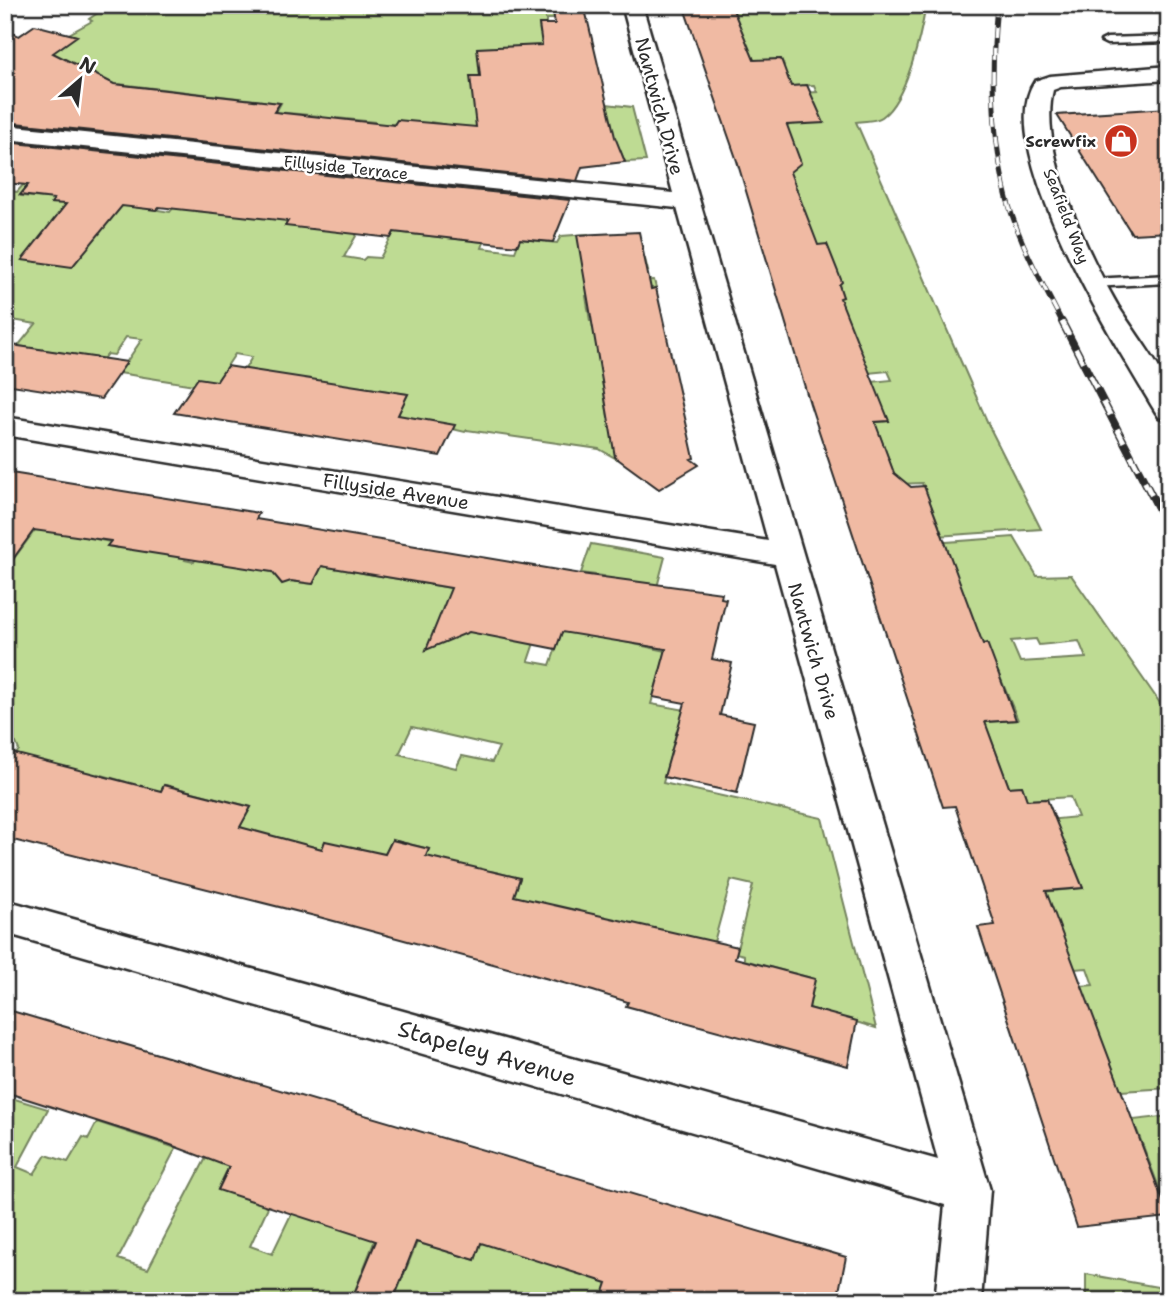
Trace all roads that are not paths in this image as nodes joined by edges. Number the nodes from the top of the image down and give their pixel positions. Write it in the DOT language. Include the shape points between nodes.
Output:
graph roads {
  1 [pos="632,5"];
  2 [pos="1169,39"];
  3 [pos="1107,41"];
  4 [pos="1169,73"];
  5 [pos="5,132"];
  6 [pos="687,202"];
  7 [pos="1169,279"];
  8 [pos="1092,283"];
  9 [pos="1169,411"];
  10 [pos="5,426"];
  11 [pos="787,555"];
  12 [pos="5,916"];
  13 [pos="968,1190"];
  14 [pos="958,1301"];
  1 -- 6 [label="street, Nantwich Drive"];
  2 -- 3 [label="lane"];
  4 -- 8 [label="street, Seafield Way" via="1058,81 1044,86 1037,97 1046,164"];
  5 -- 6 [label="street, Fillyside Terrace"];
  6 -- 11 [label="street, Nantwich Drive"];
  7 -- 8 [label="lane"];
  8 -- 9 [label="street, Seafield Way"];
  10 -- 11 [label="street, Fillyside Avenue"];
  11 -- 13 [label="street, Nantwich Drive"];
  12 -- 13 [label="street, Stapeley Avenue"];
  13 -- 14 [label="street, Nantwich Drive"];
}
